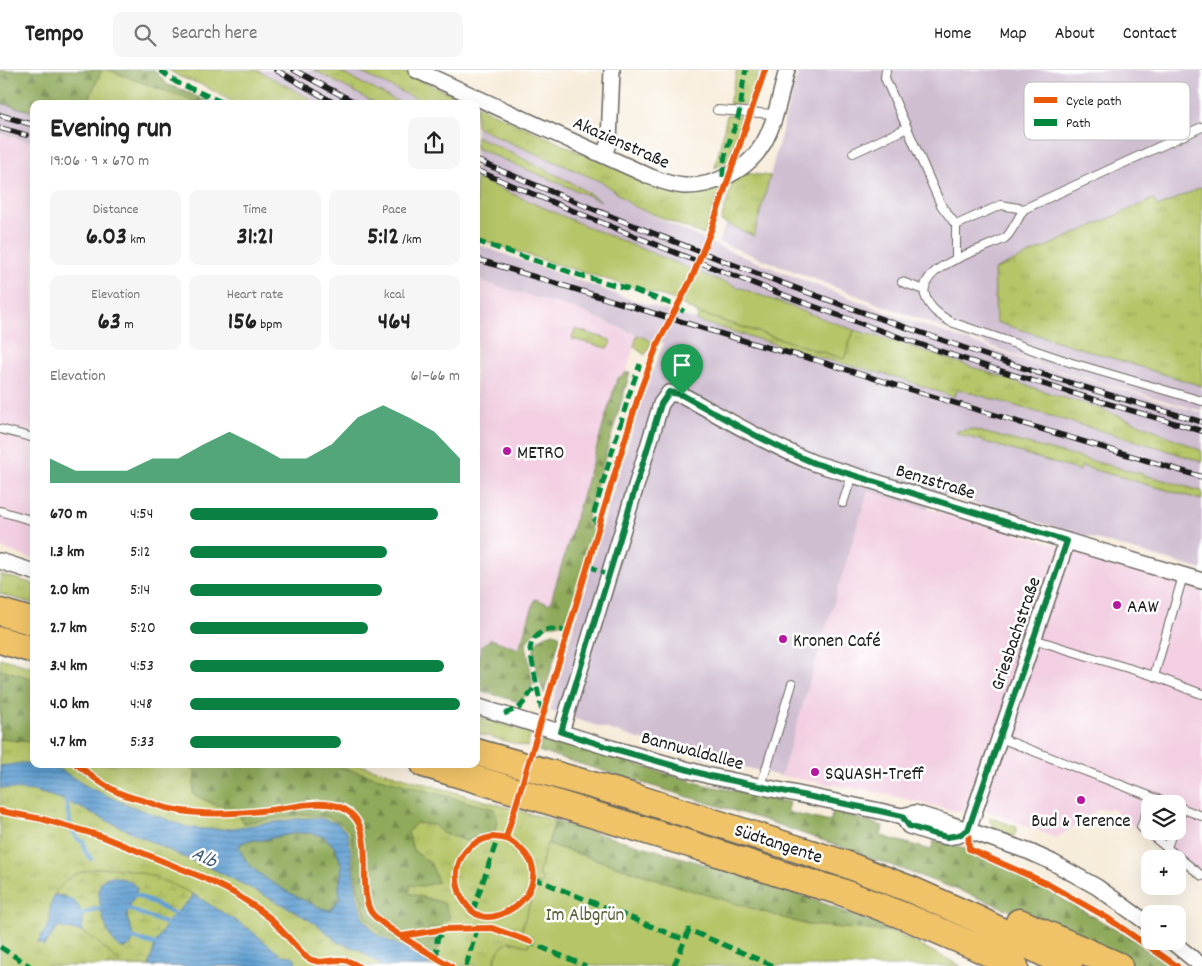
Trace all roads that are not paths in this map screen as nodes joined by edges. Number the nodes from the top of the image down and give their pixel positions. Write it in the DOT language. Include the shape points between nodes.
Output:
graph roads {
  1 [pos="416,70"];
  2 [pos="612,70"];
  3 [pos="786,70"];
  4 [pos="886,70"];
  5 [pos="717,110"];
  6 [pos="775,114"];
  7 [pos="1202,127"];
  8 [pos="907,128"];
  9 [pos="1190,133"];
  10 [pos="1174,140"];
  11 [pos="853,153"];
  12 [pos="604,156"];
  13 [pos="1024,209"];
  14 [pos="956,225"];
  15 [pos="956,259"];
  16 [pos="902,282"];
  17 [pos="924,290"];
  18 [pos="1202,401"];
  19 [pos="0,429"];
  20 [pos="30,437"];
  21 [pos="852,475"];
  22 [pos="843,503"];
  23 [pos="0,510"];
  24 [pos="30,520"];
  25 [pos="1067,541"];
  26 [pos="0,561"];
  27 [pos="30,571"];
  28 [pos="1183,576"];
  29 [pos="1202,581"];
  30 [pos="0,612"];
  31 [pos="30,621"];
  32 [pos="1034,639"];
  33 [pos="0,640"];
  34 [pos="30,649"];
  35 [pos="1154,676"];
  36 [pos="792,684"];
  37 [pos="1202,694"];
  38 [pos="480,707"];
  39 [pos="561,732"];
  40 [pos="1000,738"];
  41 [pos="480,753"];
  42 [pos="438,768"];
  43 [pos="761,786"];
  44 [pos="1141,798"];
  45 [pos="1186,810"];
  46 [pos="1202,816"];
  47 [pos="968,830"];
  48 [pos="1157,840"];
  49 [pos="1169,840"];
  50 [pos="1166,847"];
  51 [pos="1202,876"];
  52 [pos="945,905"];
  53 [pos="1141,919"];
  54 [pos="1182,950"];
  55 [pos="979,956"];
  56 [pos="1015,966"];
  57 [pos="1069,966"];
  58 [pos="1119,966"];
  59 [pos="1202,966"];
  1 -- 12 [label="street, Akazienstraße"];
  2 -- 12 [label="street" via="609,141"];
  3 -- 6 [label="street, Akazienstraße"];
  4 -- 8 [label="lane" via="885,78"];
  5 -- 6 [label="lane"];
  6 -- 12 [label="street, Akazienstraße" via="755,155 735,172 710,182 684,186 672,184"];
  7 -- 9 [label="lane"];
  8 -- 11 [label="lane"];
  8 -- 14 [label="lane" via="941,205"];
  10 -- 13 [label="lane"];
  13 -- 14 [label="lane" via="1001,205"];
  13 -- 15 [label="lane" via="1007,237"];
  14 -- 15 [label="lane"];
  15 -- 17 [label="lane" via="926,280"];
  16 -- 17 [label="lane"];
  17 -- 18 [label="lane" via="933,310 951,322 1072,363"];
  19 -- 20 [label="lane"];
  21 -- 22 [label="lane"];
  21 -- 25 [label="street, Benzstraße"];
  21 -- 39 [label="street, Benzstraße" via="791,453 682,395 669,392 661,404"];
  23 -- 24 [label="lane"];
  25 -- 28 [label="street, Benzstraße"];
  25 -- 32 [label="street, Griesbachstraße"];
  26 -- 27 [label="street"];
  28 -- 29 [label="street, Benzstraße"];
  28 -- 35 [label="lane"];
  30 -- 31 [label="highway"];
  32 -- 35 [label="lane"];
  32 -- 40 [label="street, Griesbachstraße"];
  33 -- 34 [label="highway"];
  35 -- 37 [label="lane"];
  36 -- 43 [label="lane"];
  38 -- 39 [label="street, Bannwaldallee"];
  39 -- 43 [label="street, Bannwaldallee" via="710,776"];
  40 -- 44 [label="lane"];
  40 -- 47 [label="street, Griesbachstraße"];
  41 -- 52 [label="highway, Südtangente" via="643,800 845,864"];
  42 -- 55 [label="highway, Südtangente" via="839,891 909,918"];
  43 -- 47 [label="street, Bannwaldallee" via="902,816 909,826 947,837"];
  45 -- 46 [label="lane"];
  47 -- 53 [label="street" via="1052,862 1097,887"];
  48 -- 50 [label="lane"];
  49 -- 50 [label="lane"];
  50 -- 51 [label="lane"];
  52 -- 57 [label="highway, Südtangente"];
  52 -- 58 [label="highway" via="979,908 1027,925"];
  54 -- 59 [label="street"];
  55 -- 56 [label="highway, Südtangente"];
}
